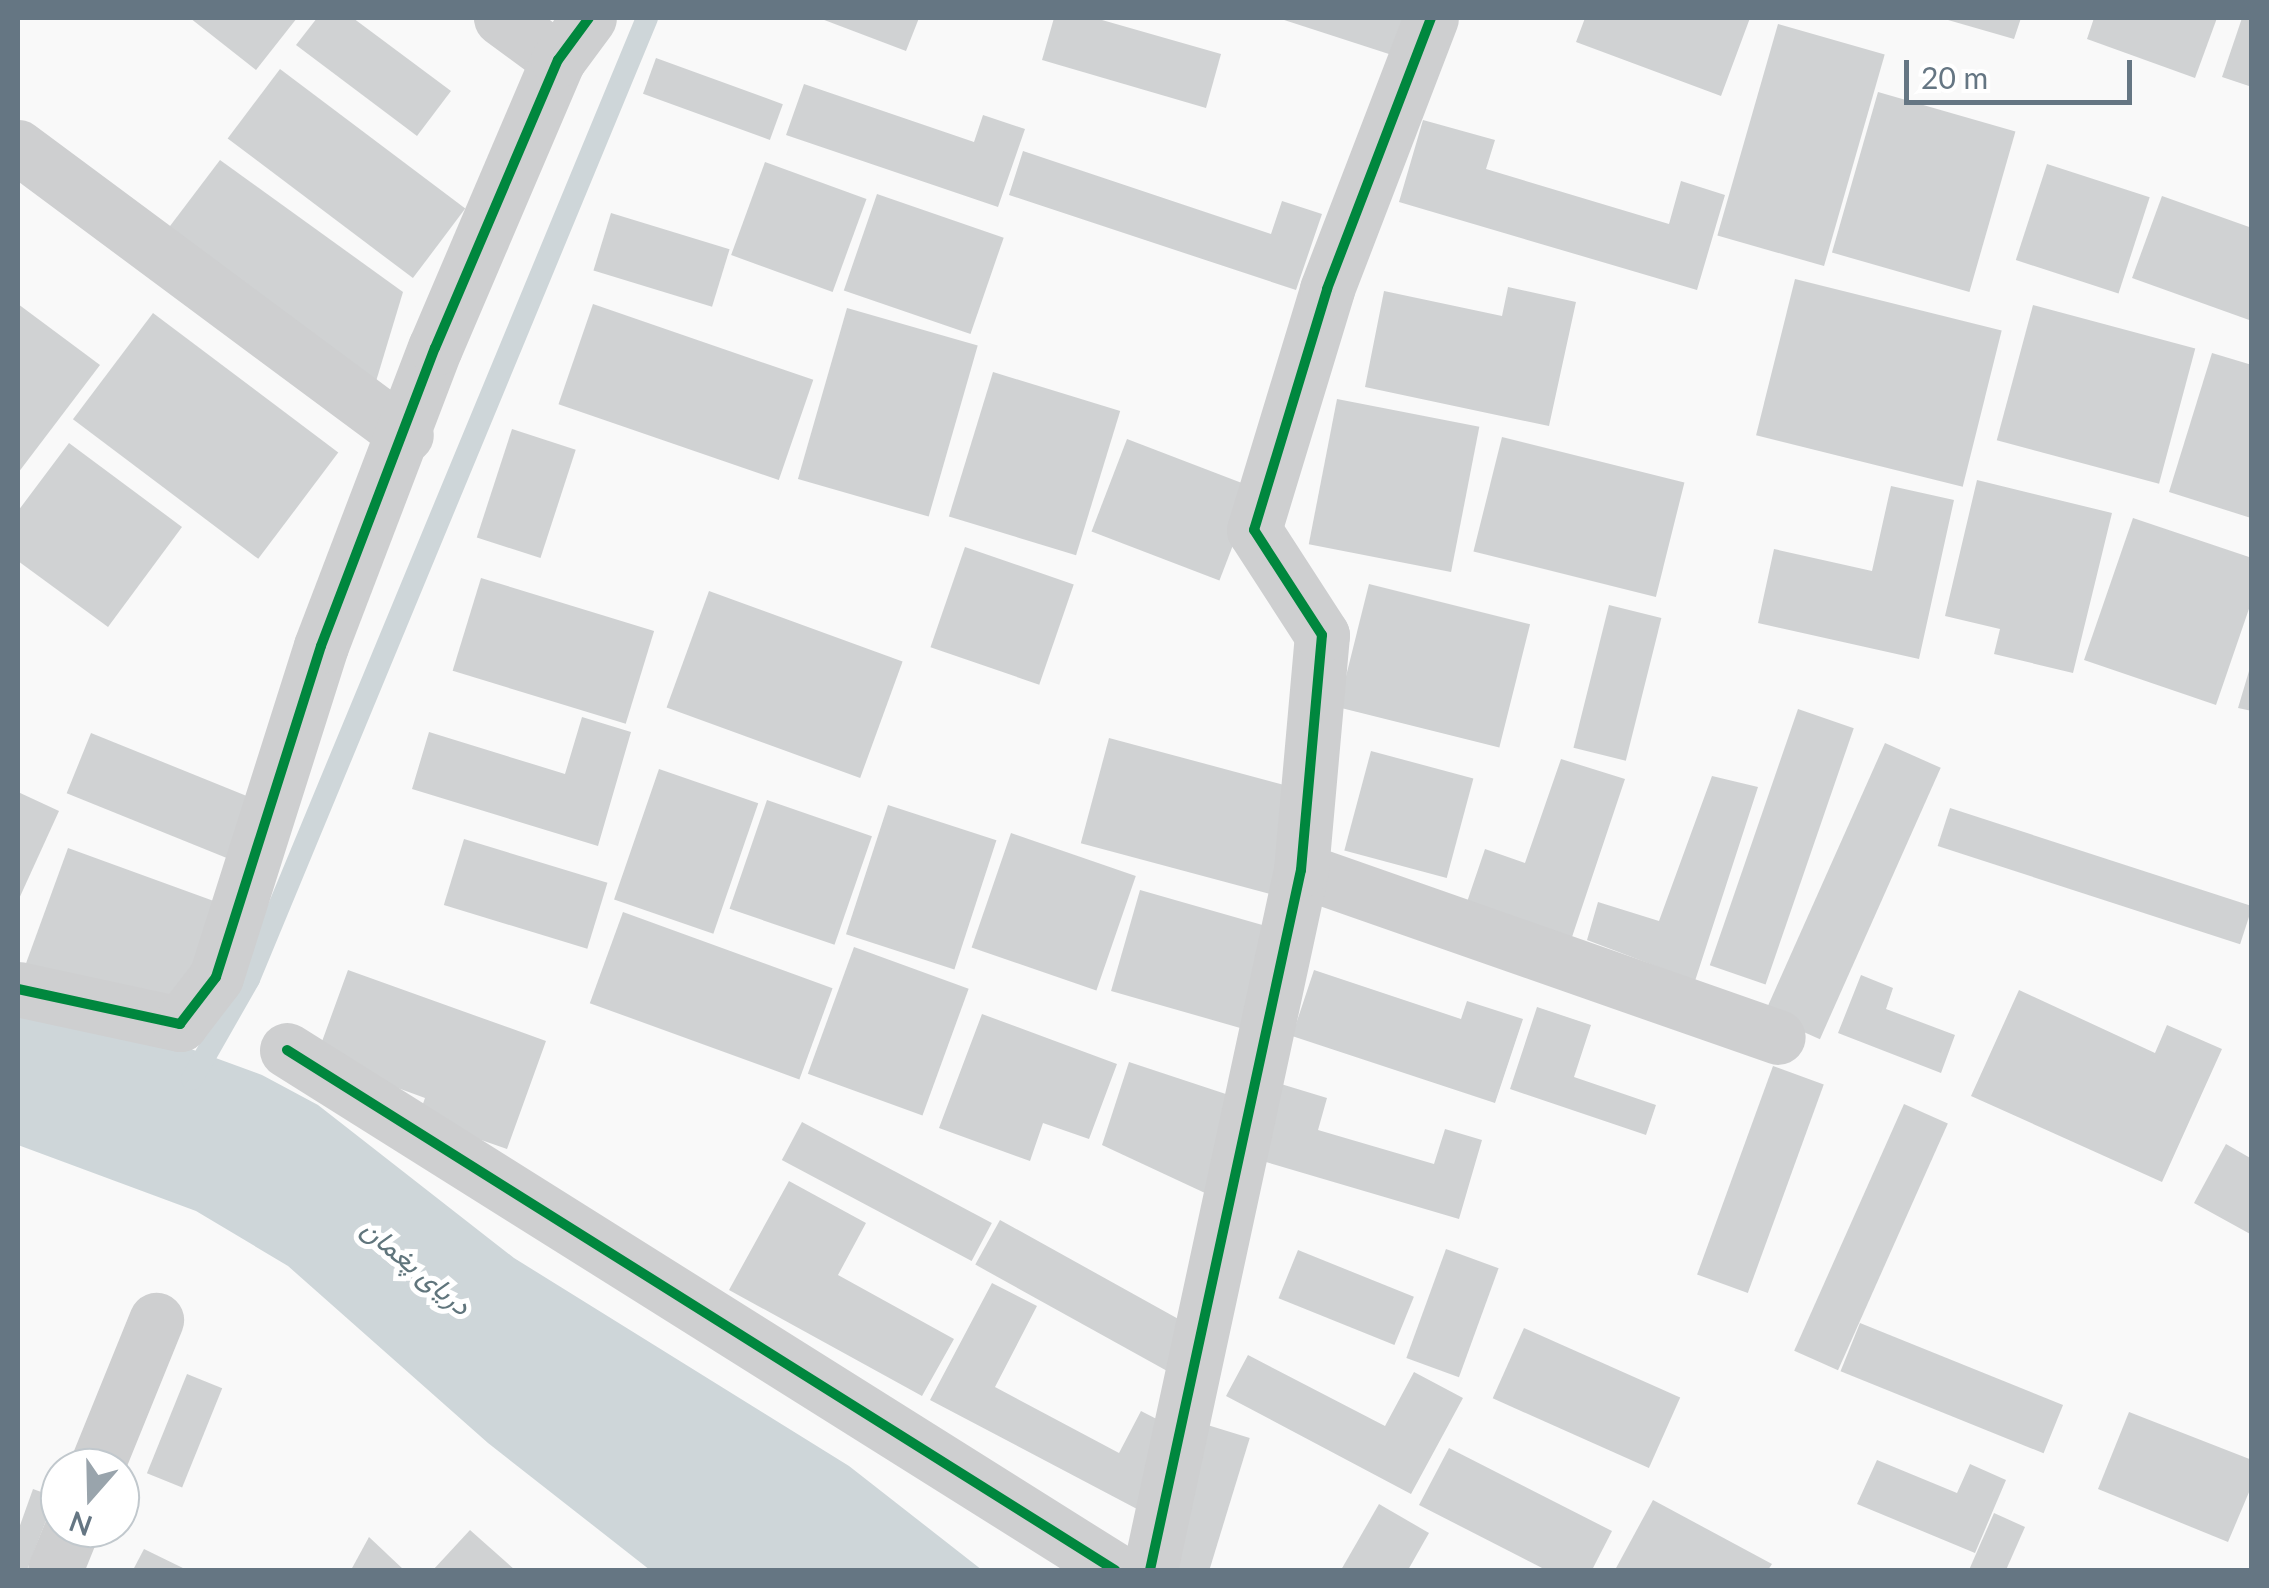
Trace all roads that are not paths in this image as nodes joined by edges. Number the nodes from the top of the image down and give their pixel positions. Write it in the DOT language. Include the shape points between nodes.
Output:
graph roads {
  1 [pos="501,18"];
  2 [pos="1431,18"];
  3 [pos="573,39"];
  4 [pos="18,147"];
  5 [pos="406,435"];
  6 [pos="1301,870"];
  7 [pos="18,989"];
  8 [pos="1778,1036"];
  9 [pos="288,1050"];
  10 [pos="156,1320"];
  11 [pos="104,1448"];
  12 [pos="1115,1570"];
  13 [pos="1150,1570"];
  1 -- 3 [label="street"];
  2 -- 6 [label="street" via="1327,289 1254,530 1322,635"];
  3 -- 5 [label="street" via="436,348"];
  4 -- 5 [label="street"];
  5 -- 7 [label="street" via="321,646 216,978 180,1024"];
  6 -- 8 [label="street"];
  6 -- 13 [label="street"];
  9 -- 12 [label="street"];
  10 -- 11 [label="street"];
}
